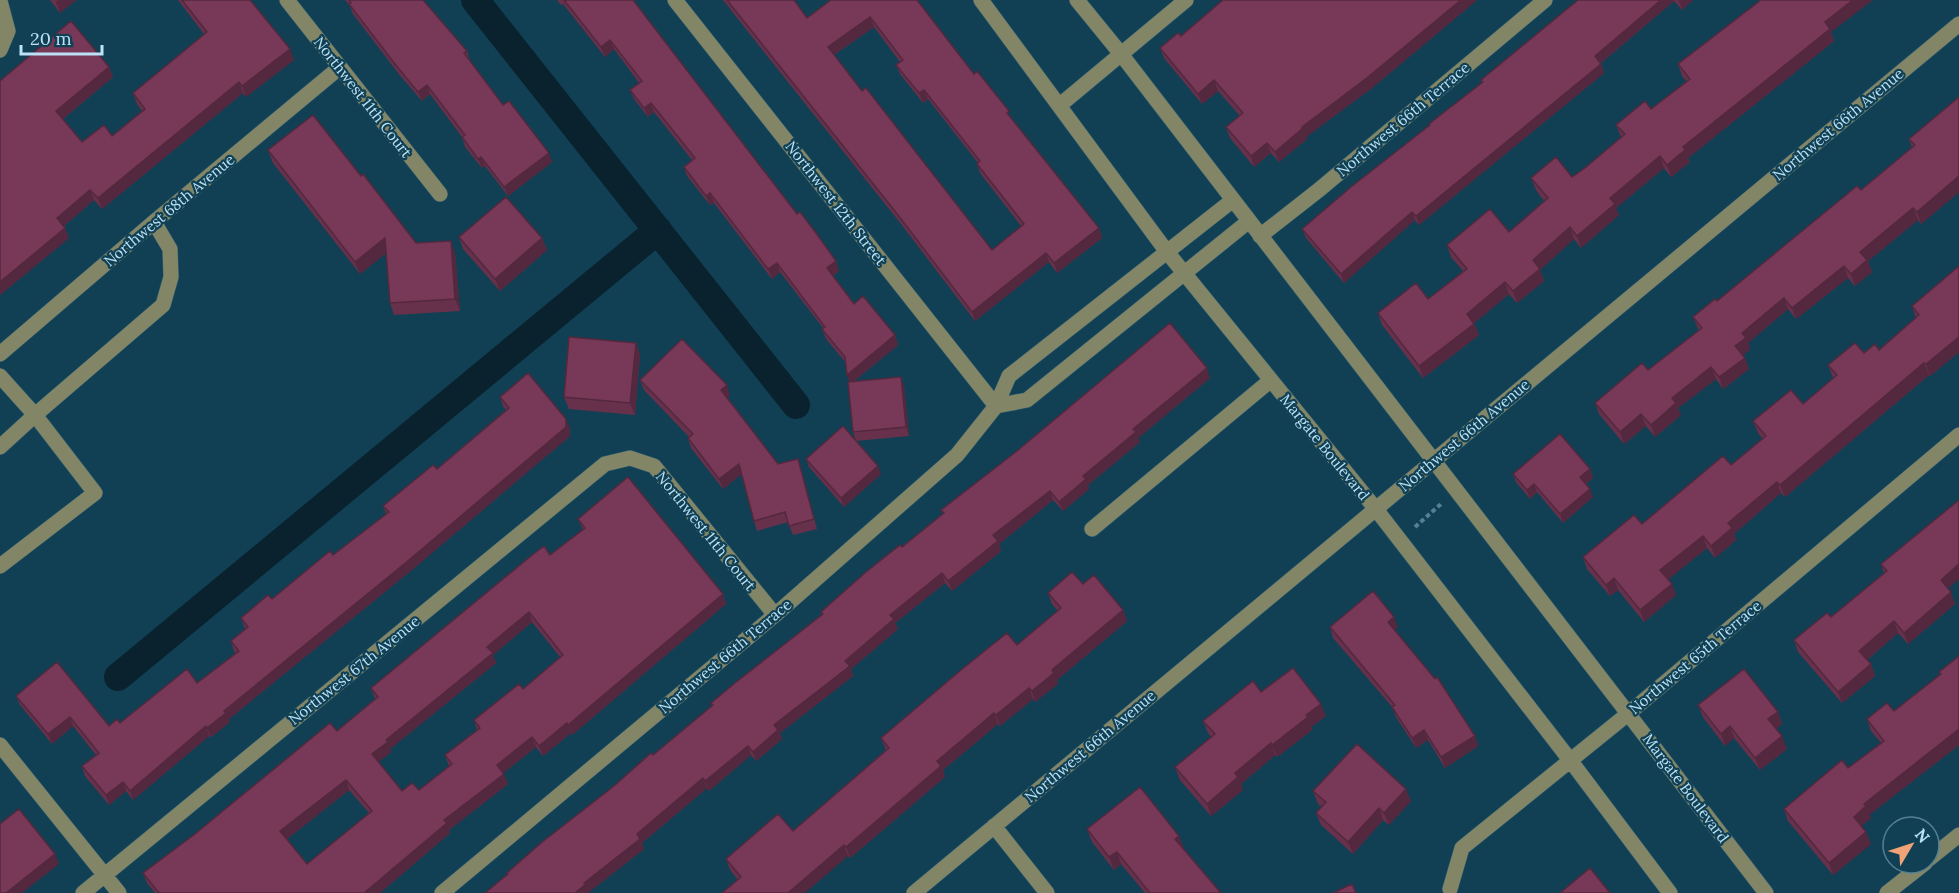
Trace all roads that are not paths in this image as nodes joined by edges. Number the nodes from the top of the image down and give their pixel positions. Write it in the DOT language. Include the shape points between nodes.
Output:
graph roads {
  1 [pos="286,0"];
  2 [pos="675,0"];
  3 [pos="981,0"];
  4 [pos="1077,0"];
  5 [pos="1186,0"];
  6 [pos="1545,0"];
  7 [pos="0,1"];
  8 [pos="1959,24"];
  9 [pos="0,50"];
  10 [pos="1121,54"];
  11 [pos="339,68"];
  12 [pos="1060,105"];
  13 [pos="440,194"];
  14 [pos="1233,200"];
  15 [pos="1249,221"];
  16 [pos="154,222"];
  17 [pos="1260,236"];
  18 [pos="1167,252"];
  19 [pos="1184,272"];
  20 [pos="0,354"];
  21 [pos="0,376"];
  22 [pos="1271,380"];
  23 [pos="996,406"];
  24 [pos="35,415"];
  25 [pos="1959,435"];
  26 [pos="0,447"];
  27 [pos="630,458"];
  28 [pos="1433,460"];
  29 [pos="1375,508"];
  30 [pos="1092,529"];
  31 [pos="0,566"];
  32 [pos="775,615"];
  33 [pos="1629,713"];
  34 [pos="0,745"];
  35 [pos="1570,760"];
  36 [pos="994,826"];
  37 [pos="1959,835"];
  38 [pos="1941,849"];
  39 [pos="105,874"];
  40 [pos="1909,875"];
  41 [pos="1450,889"];
  42 [pos="83,893"];
  43 [pos="119,893"];
  44 [pos="442,893"];
  45 [pos="914,893"];
  46 [pos="1047,893"];
  47 [pos="1670,893"];
  48 [pos="1766,893"];
  49 [pos="1887,893"];
  1 -- 11 [label="street, Northwest 11th Court"];
  2 -- 23 [label="street, Northwest 12th Street"];
  3 -- 12 [label="street, Margate Boulevard"];
  4 -- 10 [label="street, Margate Boulevard"];
  5 -- 10 [label="street"];
  6 -- 17 [label="street, Northwest 66th Terrace"];
  7 -- 9 [label="street" via="8,31"];
  8 -- 28 [label="street, Northwest 66th Avenue"];
  10 -- 12 [label="street"];
  10 -- 14 [label="street, Margate Boulevard"];
  11 -- 13 [label="street, Northwest 11th Court"];
  11 -- 16 [label="street, Northwest 68th Avenue"];
  12 -- 18 [label="street, Margate Boulevard"];
  14 -- 15 [label="street, Margate Boulevard"];
  14 -- 18 [label="street, Northwest 66th Terrace"];
  15 -- 17 [label="street, Margate Boulevard"];
  15 -- 19 [label="street"];
  16 -- 20 [label="street, Northwest 68th Avenue"];
  16 -- 24 [label="street" via="170,249 171,277 163,305"];
  17 -- 28 [label="street, Margate Boulevard"];
  18 -- 19 [label="street, Margate Boulevard"];
  18 -- 23 [label="street, Northwest 66th Terrace" via="1009,376"];
  19 -- 22 [label="street, Margate Boulevard"];
  19 -- 23 [label="street" via="1027,400"];
  21 -- 24 [label="street"];
  22 -- 29 [label="street, Margate Boulevard"];
  22 -- 30 [label="street"];
  23 -- 32 [label="street, Northwest 66th Terrace" via="957,455"];
  24 -- 26 [label="street"];
  24 -- 31 [label="street" via="95,493"];
  25 -- 33 [label="street, Northwest 65th Terrace"];
  27 -- 32 [label="street, Northwest 11th Court" via="654,466"];
  27 -- 39 [label="street, Northwest 67th Avenue" via="605,464"];
  28 -- 29 [label="street, Northwest 66th Avenue"];
  28 -- 33 [label="street, Margate Boulevard"];
  29 -- 35 [label="street, Margate Boulevard"];
  29 -- 36 [label="street, Northwest 66th Avenue"];
  32 -- 44 [label="street, Northwest 66th Terrace"];
  33 -- 35 [label="street, Northwest 65th Terrace"];
  33 -- 48 [label="street, Margate Boulevard"];
  34 -- 39 [label="street"];
  35 -- 41 [label="street, Northwest 65th Terrace" via="1462,848"];
  35 -- 47 [label="street, Margate Boulevard"];
  36 -- 45 [label="street, Northwest 66th Avenue"];
  36 -- 46 [label="street"];
  37 -- 38 [label="street"];
  39 -- 42 [label="street, Northwest 67th Avenue"];
  39 -- 43 [label="street"];
  40 -- 49 [label="street"];
}
